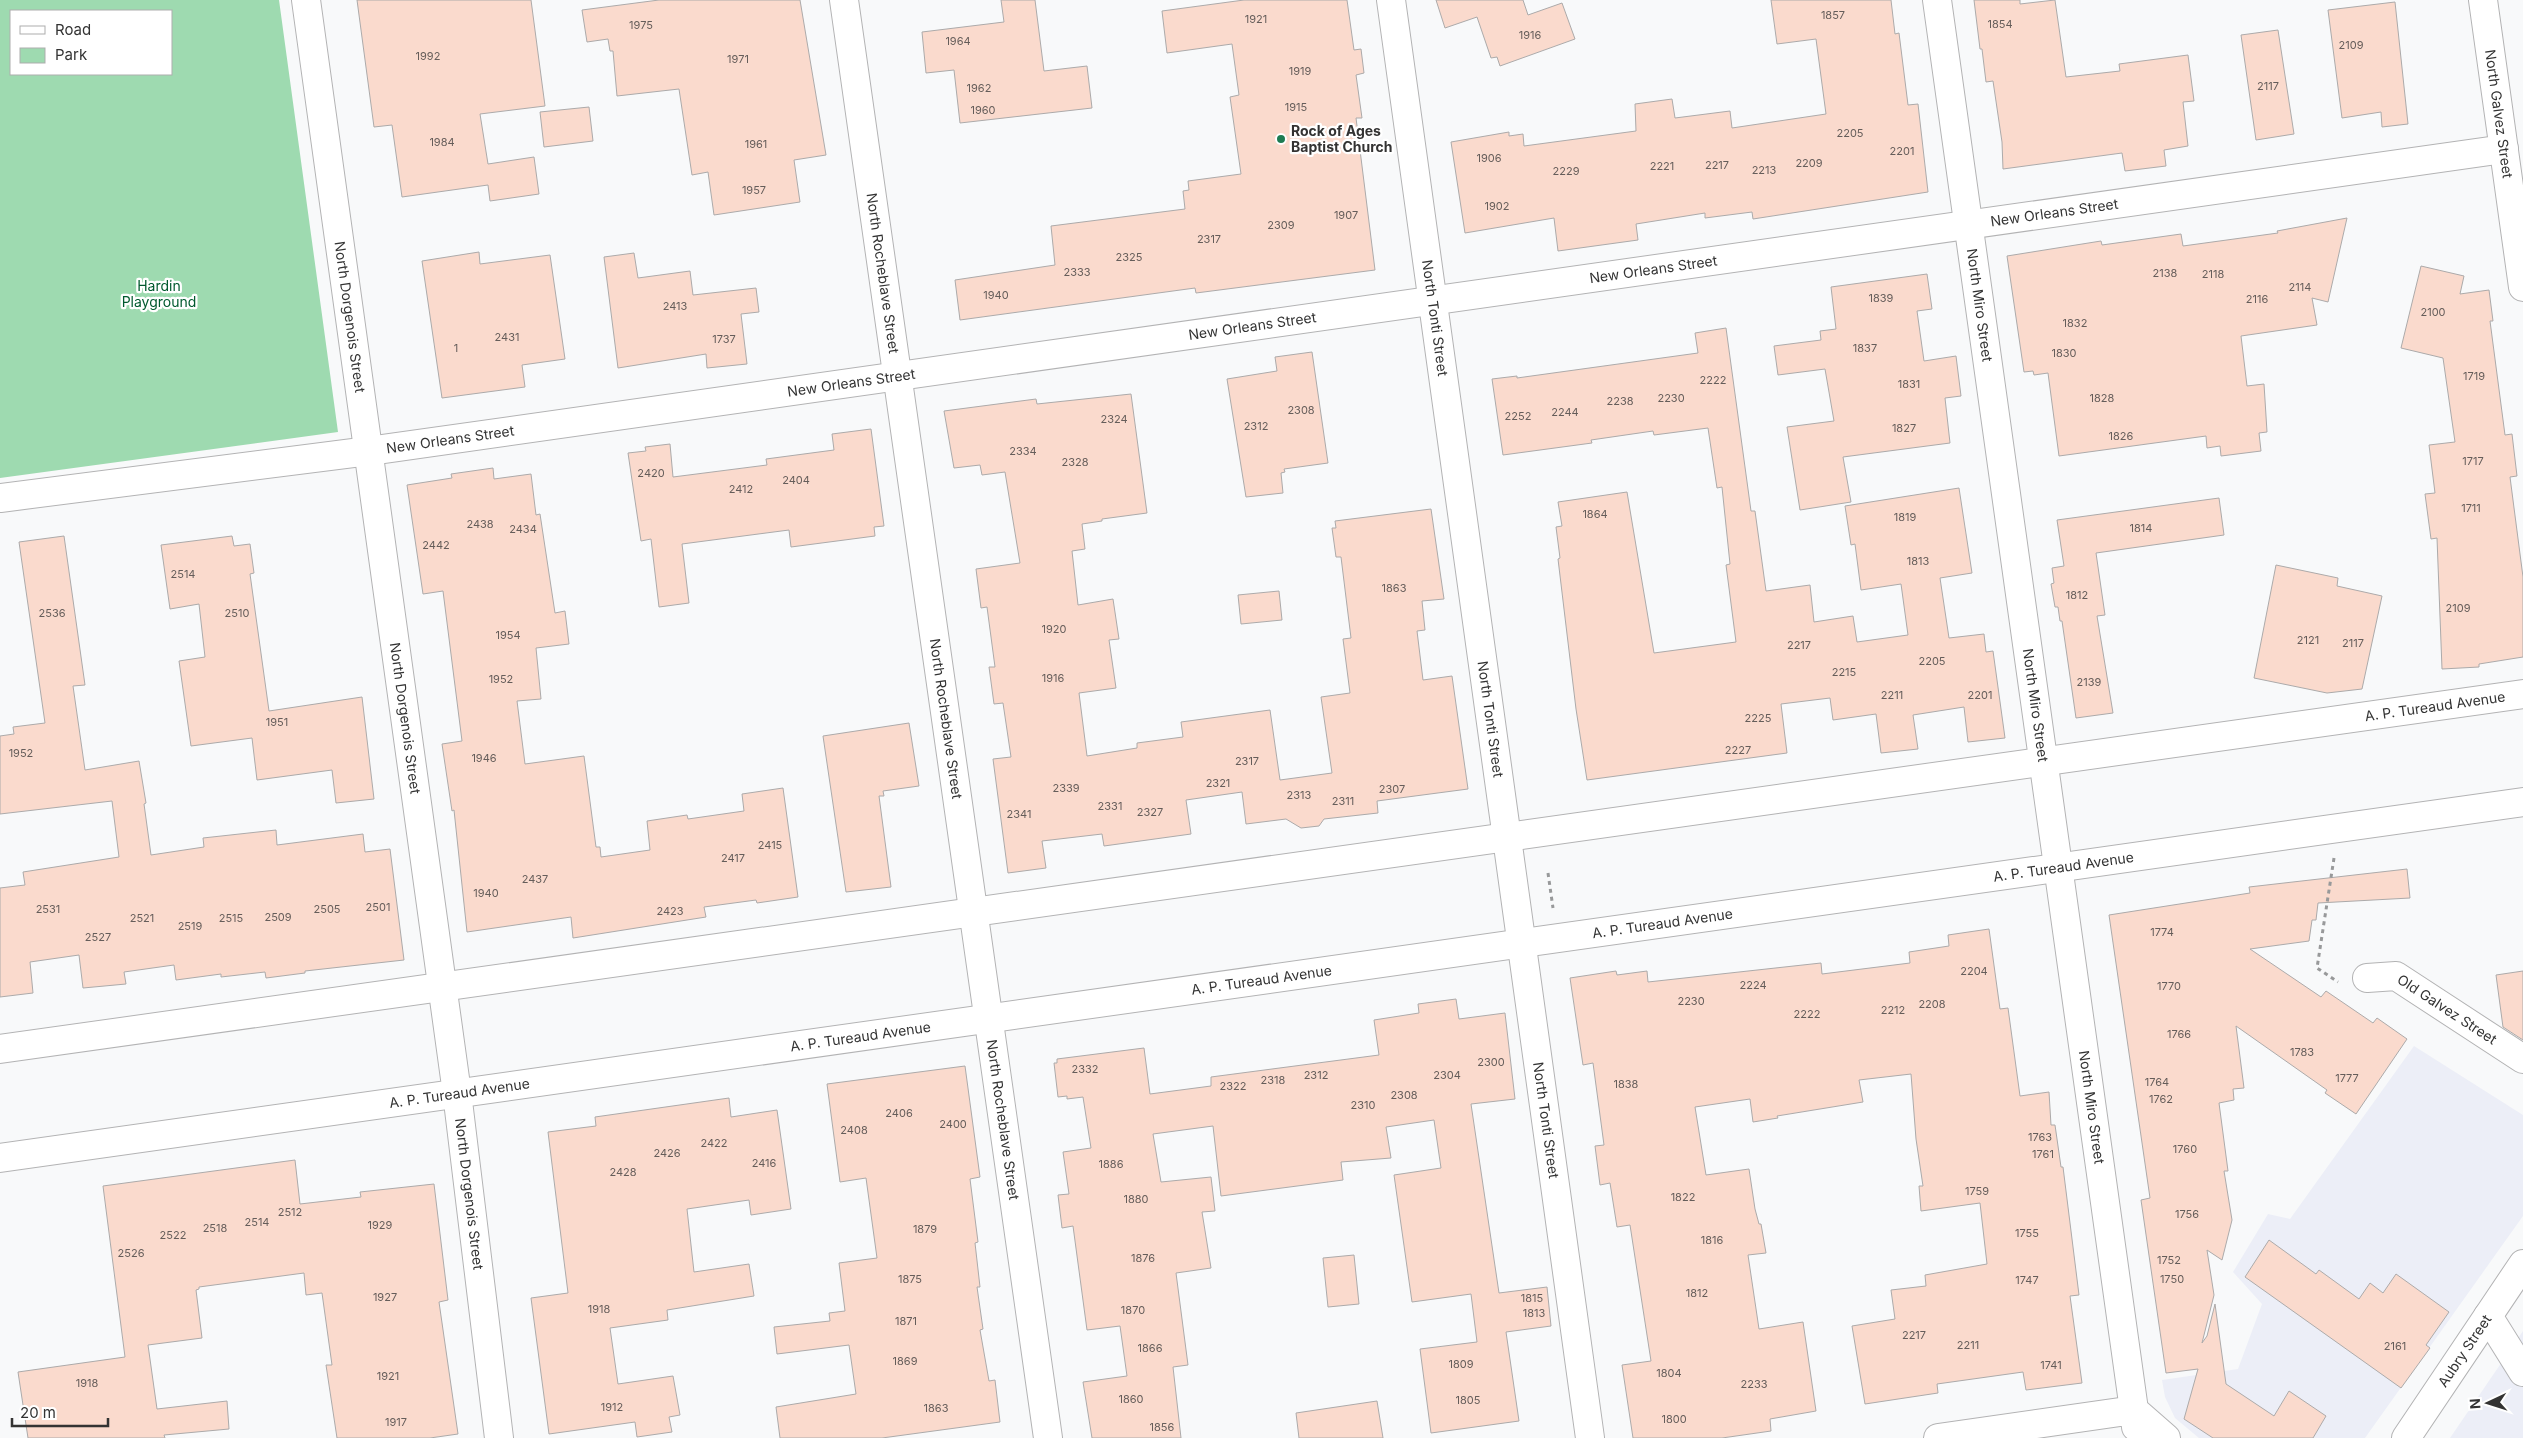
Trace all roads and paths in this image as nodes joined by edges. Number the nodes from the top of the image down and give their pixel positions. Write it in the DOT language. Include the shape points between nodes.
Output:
graph roads {
  1 [pos="306,0"];
  2 [pos="844,0"];
  3 [pos="1391,0"];
  4 [pos="1937,0"];
  5 [pos="2483,0"];
  6 [pos="2504,149"];
  7 [pos="1969,226"];
  8 [pos="2523,287"];
  9 [pos="1433,302"];
  10 [pos="896,374"];
  11 [pos="369,451"];
  12 [pos="0,498"];
  13 [pos="2523,694"];
  14 [pos="2044,762"];
  15 [pos="2523,802"];
  16 [pos="2338,828"];
  17 [pos="1508,837"];
  18 [pos="2058,868"];
  19 [pos="1548,873"];
  20 [pos="1553,911"];
  21 [pos="974,912"];
  22 [pos="1523,943"];
  23 [pos="2367,978"];
  24 [pos="442,987"];
  25 [pos="989,1018"];
  26 [pos="0,1049"];
  27 [pos="2523,1059"];
  28 [pos="457,1094"];
  29 [pos="0,1158"];
  30 [pos="2523,1264"];
  31 [pos="2488,1316"];
  32 [pos="2523,1372"];
  33 [pos="2134,1410"];
  34 [pos="499,1438"];
  35 [pos="1048,1438"];
  36 [pos="1590,1438"];
  37 [pos="1938,1438"];
  38 [pos="2137,1438"];
  39 [pos="2166,1438"];
  40 [pos="2406,1438"];
  1 -- 11 [label="street, North Dorgenois Street"];
  2 -- 10 [label="street, North Rocheblave Street"];
  3 -- 9 [label="street, North Tonti Street"];
  4 -- 7 [label="street, North Miro Street"];
  5 -- 6 [label="street, North Galvez Street"];
  6 -- 7 [label="street, New Orleans Street"];
  6 -- 8 [label="street, North Galvez Street"];
  7 -- 9 [label="street, New Orleans Street"];
  7 -- 14 [label="street, North Miro Street"];
  9 -- 10 [label="street, New Orleans Street"];
  9 -- 17 [label="street, North Tonti Street"];
  10 -- 11 [label="street, New Orleans Street"];
  10 -- 21 [label="street, North Rocheblave Street"];
  11 -- 12 [label="street, New Orleans Street"];
  11 -- 24 [label="street, North Dorgenois Street"];
  13 -- 14 [label="street, A. P. Tureaud Avenue"];
  14 -- 17 [label="street, A. P. Tureaud Avenue"];
  14 -- 18 [label="street, North Miro Street"];
  15 -- 16 [label="street, A. P. Tureaud Avenue"];
  16 -- 18 [label="street, A. P. Tureaud Avenue"];
  16 -- 23 [label="path" via="2317,968 2341,984"];
  17 -- 21 [label="street, A. P. Tureaud Avenue"];
  17 -- 22 [label="street, North Tonti Street"];
  18 -- 22 [label="street, A. P. Tureaud Avenue"];
  18 -- 33 [label="street, North Miro Street"];
  19 -- 20 [label="path"];
  21 -- 24 [label="street, A. P. Tureaud Avenue"];
  21 -- 25 [label="street, North Rocheblave Street"];
  22 -- 25 [label="street, A. P. Tureaud Avenue"];
  22 -- 36 [label="street, North Tonti Street"];
  23 -- 27 [label="street, Old Galvez Street" via="2396,976"];
  24 -- 26 [label="street, A. P. Tureaud Avenue"];
  24 -- 28 [label="street, North Dorgenois Street"];
  25 -- 28 [label="street, A. P. Tureaud Avenue"];
  25 -- 35 [label="street, North Rocheblave Street"];
  28 -- 29 [label="street, A. P. Tureaud Avenue"];
  28 -- 34 [label="street, North Dorgenois Street"];
  30 -- 31 [label="street, Aubry Street"];
  31 -- 32 [label="street"];
  31 -- 40 [label="street, Aubry Street"];
  33 -- 37 [label="street"];
  33 -- 38 [label="street, North Miro Street"];
  33 -- 39 [label="street"];
}
